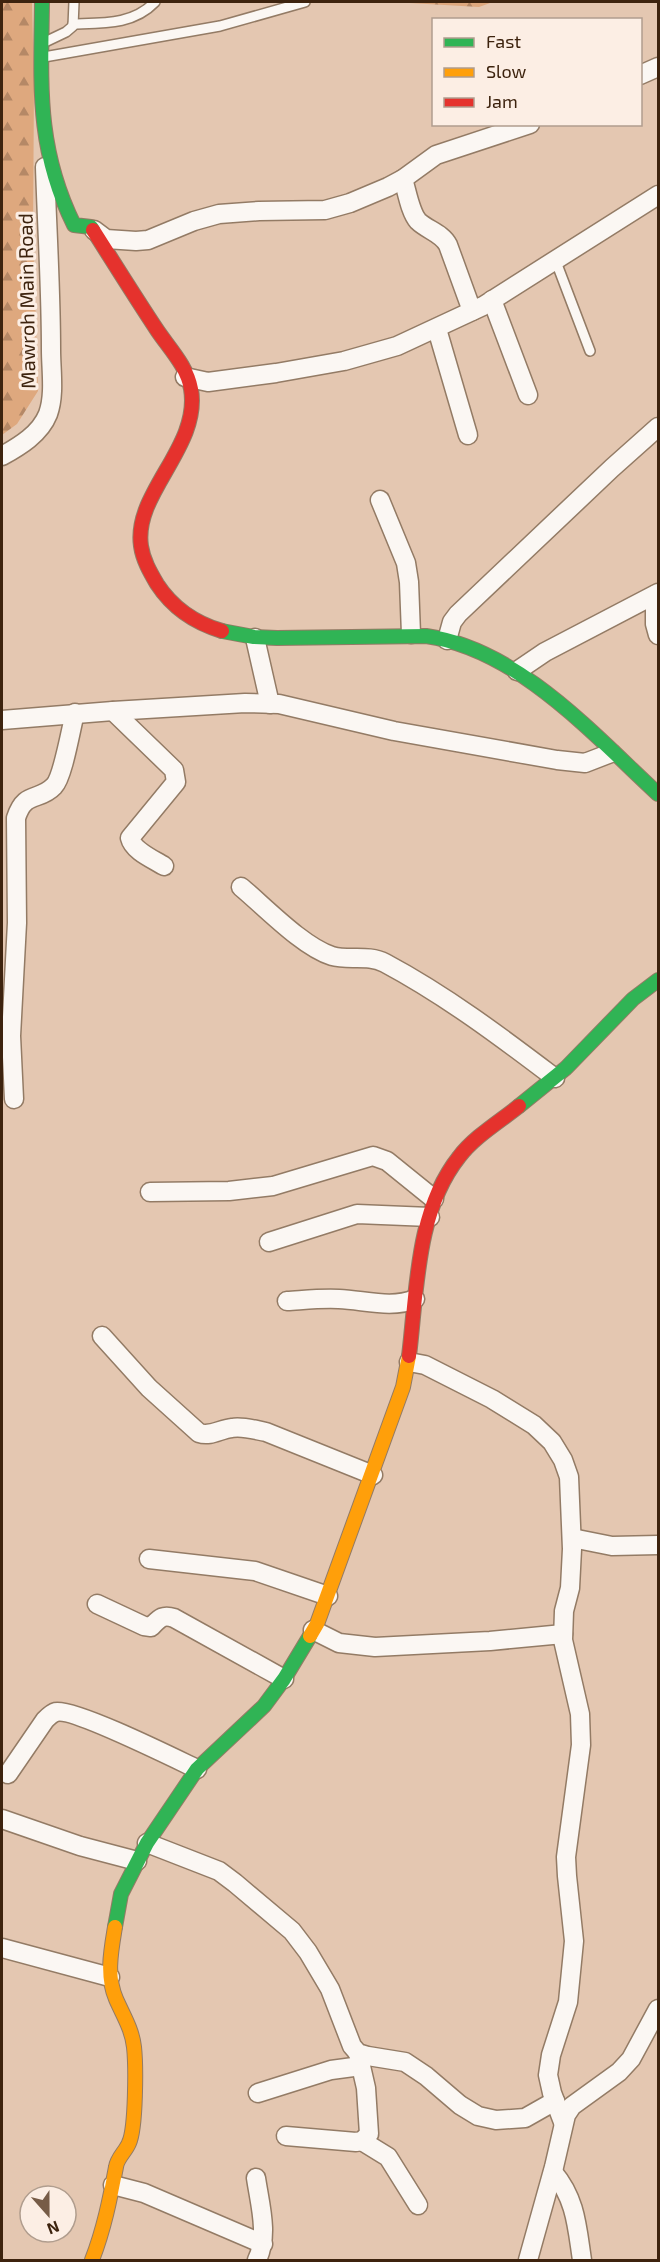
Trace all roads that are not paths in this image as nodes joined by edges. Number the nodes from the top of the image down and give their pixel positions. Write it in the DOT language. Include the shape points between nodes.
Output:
graph roads {
  1 [pos="42,2"];
  2 [pos="74,2"];
  3 [pos="155,2"];
  4 [pos="305,2"];
  5 [pos="73,24"];
  6 [pos="42,43"];
  7 [pos="42,57"];
  8 [pos="658,67"];
  9 [pos="642,74"];
  10 [pos="43,124"];
  11 [pos="524,126"];
  12 [pos="403,179"];
  13 [pos="658,195"];
  14 [pos="91,227"];
  15 [pos="555,259"];
  16 [pos="492,300"];
  17 [pos="472,311"];
  18 [pos="437,329"];
  19 [pos="590,351"];
  20 [pos="186,377"];
  21 [pos="528,395"];
  22 [pos="658,427"];
  23 [pos="468,435"];
  24 [pos="2,456"];
  25 [pos="380,500"];
  26 [pos="657,594"];
  27 [pos="411,634"];
  28 [pos="658,635"];
  29 [pos="255,638"];
  30 [pos="447,640"];
  31 [pos="517,671"];
  32 [pos="270,704"];
  33 [pos="113,711"];
  34 [pos="75,713"];
  35 [pos="2,720"];
  36 [pos="611,753"];
  37 [pos="658,794"];
  38 [pos="9,825"];
  39 [pos="164,866"];
  40 [pos="242,887"];
  41 [pos="8,944"];
  42 [pos="658,980"];
  43 [pos="7,1013"];
  44 [pos="555,1078"];
  45 [pos="14,1099"];
  46 [pos="150,1192"];
  47 [pos="434,1199"];
  48 [pos="430,1217"];
  49 [pos="269,1242"];
  50 [pos="415,1299"];
  51 [pos="287,1301"];
  52 [pos="102,1336"];
  53 [pos="410,1362"];
  54 [pos="373,1475"];
  55 [pos="572,1538"];
  56 [pos="658,1545"];
  57 [pos="148,1559"];
  58 [pos="328,1596"];
  59 [pos="97,1604"];
  60 [pos="314,1630"];
  61 [pos="563,1634"];
  62 [pos="284,1679"];
  63 [pos="197,1769"];
  64 [pos="8,1774"];
  65 [pos="2,1819"];
  66 [pos="147,1843"];
  67 [pos="138,1861"];
  68 [pos="2,1948"];
  69 [pos="110,1977"];
  70 [pos="657,2014"];
  71 [pos="360,2060"];
  72 [pos="258,2093"];
  73 [pos="555,2101"];
  74 [pos="563,2122"];
  75 [pos="286,2136"];
  76 [pos="362,2141"];
  77 [pos="553,2172"];
  78 [pos="256,2178"];
  79 [pos="113,2185"];
  80 [pos="418,2205"];
  81 [pos="260,2252"];
  82 [pos="92,2260"];
  83 [pos="528,2260"];
  84 [pos="582,2260"];
  1 -- 6 [label="street"];
  2 -- 5 [label="lane"];
  3 -- 5 [label="lane" via="120,22"];
  4 -- 7 [label="lane" via="211,28"];
  5 -- 6 [label="lane" via="66,32"];
  6 -- 7 [label="street"];
  7 -- 10 [label="street"];
  8 -- 9 [label="street"];
  10 -- 14 [label="street" via="64,205 74,225"];
  10 -- 24 [label="street, Mawroh Main Road" via="51,393 48,413 40,428"];
  11 -- 12 [label="street" via="436,155"];
  12 -- 14 [label="street" via="325,210 219,214 148,240 106,239"];
  12 -- 17 [label="street" via="416,219 448,245"];
  13 -- 15 [label="street"];
  14 -- 20 [label="street"];
  15 -- 16 [label="street"];
  15 -- 19 [label="lane"];
  16 -- 17 [label="street"];
  16 -- 21 [label="street"];
  17 -- 18 [label="street"];
  18 -- 20 [label="street" via="397,346 344,361 208,382"];
  18 -- 23 [label="street"];
  20 -- 29 [label="street" via="191,418 183,443 142,521 146,566 184,614 212,629"];
  22 -- 30 [label="street" via="458,614"];
  25 -- 27 [label="street" via="406,563"];
  26 -- 28 [label="street"];
  26 -- 31 [label="street" via="545,652"];
  27 -- 29 [label="street"];
  27 -- 30 [label="street"];
  29 -- 32 [label="street"];
  30 -- 31 [label="street"];
  31 -- 36 [label="street"];
  32 -- 33 [label="street"];
  32 -- 36 [label="street" via="557,760 585,763"];
  33 -- 34 [label="street"];
  33 -- 39 [label="street" via="177,776 130,838 136,848"];
  34 -- 35 [label="street"];
  34 -- 38 [label="street" via="58,780 47,791 26,800"];
  36 -- 37 [label="street"];
  38 -- 41 [label="street" via="17,923"];
  40 -- 44 [label="street" via="324,953 383,962 460,1009"];
  41 -- 43 [label="street"];
  42 -- 44 [label="street" via="621,1010"];
  43 -- 45 [label="street"];
  44 -- 47 [label="street" via="459,1156"];
  46 -- 47 [label="street" via="273,1186 374,1156 387,1161"];
  47 -- 48 [label="street"];
  48 -- 49 [label="street" via="357,1214"];
  48 -- 50 [label="street"];
  50 -- 51 [label="street" via="405,1304 340,1299"];
  50 -- 53 [label="street"];
  52 -- 54 [label="street" via="149,1388 199,1433 233,1428 266,1432"];
  53 -- 54 [label="street"];
  53 -- 55 [label="street" via="425,1365 492,1399 544,1433 563,1460 569,1477"];
  54 -- 58 [label="street"];
  55 -- 56 [label="street" via="612,1546"];
  55 -- 61 [label="street"];
  57 -- 58 [label="street" via="255,1571"];
  58 -- 60 [label="street"];
  59 -- 62 [label="street" via="144,1626 151,1627 166,1615 174,1618"];
  60 -- 61 [label="street" via="339,1643 375,1647"];
  60 -- 62 [label="street"];
  61 -- 73 [label="street" via="580,1714 581,1745 566,1857 573,1917 573,1968 548,2075"];
  62 -- 63 [label="street" via="264,1706"];
  63 -- 64 [label="street" via="143,1743 59,1711 45,1720"];
  63 -- 66 [label="street"];
  65 -- 67 [label="street"];
  66 -- 67 [label="street"];
  66 -- 71 [label="street" via="219,1871 292,1931 330,1989"];
  67 -- 69 [label="street" via="121,1894"];
  68 -- 69 [label="street"];
  69 -- 79 [label="street" via="134,2048 133,2124 130,2142 116,2164"];
  70 -- 74 [label="street" via="631,2059 572,2106"];
  71 -- 72 [label="street"];
  71 -- 73 [label="street" via="405,2062 460,2105 478,2116 496,2120 525,2118"];
  71 -- 76 [label="street" via="369,2134"];
  73 -- 74 [label="street"];
  74 -- 77 [label="street"];
  75 -- 76 [label="street"];
  76 -- 80 [label="street" via="388,2157"];
  77 -- 83 [label="street"];
  77 -- 84 [label="street" via="570,2197"];
  78 -- 81 [label="street" via="263,2224"];
  79 -- 81 [label="street" via="144,2193"];
  79 -- 82 [label="street"];
}
